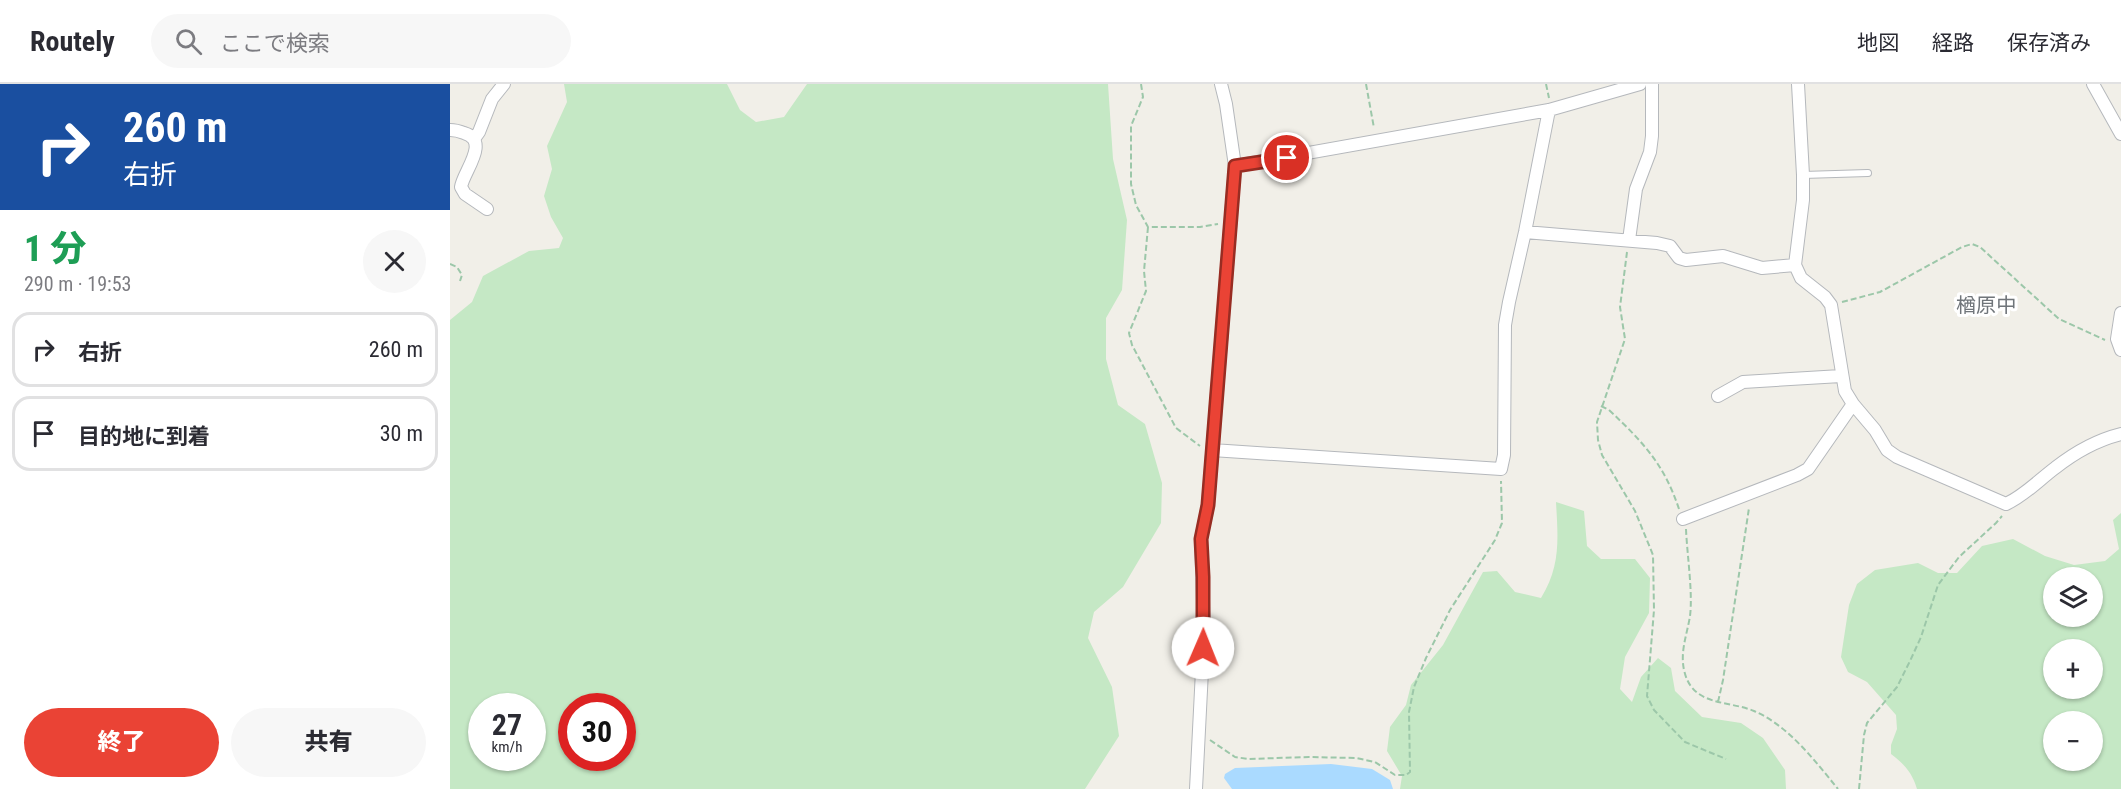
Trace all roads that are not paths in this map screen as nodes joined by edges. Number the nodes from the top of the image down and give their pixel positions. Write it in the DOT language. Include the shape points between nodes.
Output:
graph roads {
  1 [pos="504,84"];
  2 [pos="1221,84"];
  3 [pos="1640,84"];
  4 [pos="1652,84"];
  5 [pos="1798,84"];
  6 [pos="2093,84"];
  7 [pos="1549,110"];
  8 [pos="450,130"];
  9 [pos="2121,134"];
  10 [pos="474,139"];
  11 [pos="1235,166"];
  12 [pos="1868,173"];
  13 [pos="1803,175"];
  14 [pos="487,209"];
  15 [pos="1525,232"];
  16 [pos="1629,240"];
  17 [pos="1795,265"];
  18 [pos="2121,313"];
  19 [pos="2119,345"];
  20 [pos="1841,376"];
  21 [pos="1718,396"];
  22 [pos="1853,404"];
  23 [pos="2121,434"];
  24 [pos="1212,450"];
  25 [pos="1683,519"];
  26 [pos="1196,789"];
  1 -- 10 [label="street" via="492,99"];
  2 -- 11 [label="street"];
  3 -- 7 [label="street"];
  4 -- 16 [label="street" via="1650,152 1636,189"];
  5 -- 13 [label="street"];
  6 -- 9 [label="street"];
  7 -- 11 [label="street"];
  7 -- 15 [label="street"];
  8 -- 10 [label="street"];
  10 -- 14 [label="street" via="477,147 461,187"];
  11 -- 24 [label="street"];
  12 -- 13 [label="lane"];
  13 -- 17 [label="street"];
  15 -- 16 [label="street"];
  15 -- 24 [label="street" via="1506,325 1501,469"];
  16 -- 17 [label="street" via="1670,246 1679,258 1686,260 1723,256 1762,268"];
  17 -- 20 [label="street" via="1801,278 1831,305"];
  18 -- 19 [label="street"];
  20 -- 21 [label="street" via="1743,382"];
  20 -- 22 [label="street"];
  22 -- 23 [label="street" via="1887,450 1897,457 2006,504 2077,453"];
  22 -- 25 [label="street" via="1808,469"];
  24 -- 26 [label="street" via="1201,539 1204,631"];
}
